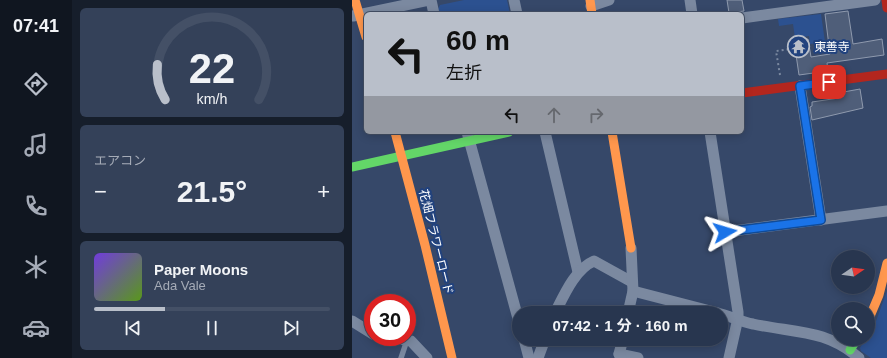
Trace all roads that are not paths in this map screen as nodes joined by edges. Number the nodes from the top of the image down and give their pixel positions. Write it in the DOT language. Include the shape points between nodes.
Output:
graph roads {
  1 [pos="355,0"];
  2 [pos="430,0"];
  3 [pos="514,0"];
  4 [pos="609,0"];
  5 [pos="690,0"];
  6 [pos="875,0"];
  7 [pos="886,0"];
  8 [pos="790,6"];
  9 [pos="591,7"];
  10 [pos="887,8"];
  11 [pos="371,12"];
  12 [pos="433,12"];
  13 [pos="517,12"];
  14 [pos="692,12"];
  15 [pos="356,15"];
  16 [pos="744,18"];
  17 [pos="364,33"];
  18 [pos="887,74"];
  19 [pos="800,86"];
  20 [pos="744,93"];
  21 [pos="396,134"];
  22 [pos="488,134"];
  23 [pos="546,134"];
  24 [pos="612,134"];
  25 [pos="710,134"];
  26 [pos="468,136"];
  27 [pos="402,155"];
  28 [pos="352,167"];
  29 [pos="887,211"];
  30 [pos="821,220"];
  31 [pos="725,232"];
  32 [pos="631,248"];
  33 [pos="887,263"];
  34 [pos="578,272"];
  35 [pos="633,286"];
  36 [pos="875,304"];
  37 [pos="515,306"];
  38 [pos="559,306"];
  39 [pos="629,306"];
  40 [pos="696,306"];
  41 [pos="728,316"];
  42 [pos="738,318"];
  43 [pos="352,321"];
  44 [pos="364,328"];
  45 [pos="405,346"];
  46 [pos="416,346"];
  47 [pos="526,346"];
  48 [pos="542,346"];
  49 [pos="622,346"];
  50 [pos="853,346"];
  51 [pos="850,350"];
  52 [pos="620,356"];
  53 [pos="401,358"];
  54 [pos="427,358"];
  55 [pos="452,358"];
  56 [pos="529,358"];
  57 [pos="538,358"];
  58 [pos="638,358"];
  59 [pos="729,358"];
  60 [pos="842,358"];
  61 [pos="860,358"];
  1 -- 15 [label="street"];
  2 -- 11 [label="street"];
  2 -- 12 [label="street"];
  3 -- 13 [label="street"];
  4 -- 9 [label="street"];
  5 -- 14 [label="street"];
  6 -- 8 [label="street"];
  7 -- 10 [label="street"];
  8 -- 16 [label="street"];
  15 -- 17 [label="street"];
  18 -- 19 [label="street"];
  19 -- 20 [label="street"];
  19 -- 30 [label="street"];
  21 -- 27 [label="street, 花畑フラワーロード"];
  22 -- 26 [label="street"];
  23 -- 34 [label="street"];
  24 -- 32 [label="street"];
  25 -- 31 [label="street"];
  26 -- 27 [label="street"];
  26 -- 37 [label="street"];
  27 -- 28 [label="street"];
  27 -- 55 [label="street, 花畑フラワーロード"];
  29 -- 30 [label="street"];
  30 -- 31 [label="street"];
  31 -- 42 [label="street"];
  32 -- 35 [label="street"];
  33 -- 36 [label="street"];
  34 -- 35 [label="street" via="594,261"];
  34 -- 38 [label="street"];
  35 -- 39 [label="street"];
  35 -- 40 [label="street"];
  41 -- 42 [label="street"];
  42 -- 51 [label="street" via="751,324 822,336"];
  42 -- 59 [label="street"];
  43 -- 44 [label="street"];
  45 -- 53 [label="lane"];
  46 -- 54 [label="street"];
  47 -- 56 [label="street"];
  48 -- 57 [label="street"];
  49 -- 52 [label="street"];
  50 -- 51 [label="street"];
  51 -- 60 [label="street"];
  51 -- 61 [label="street"];
  52 -- 58 [label="street"];
}
